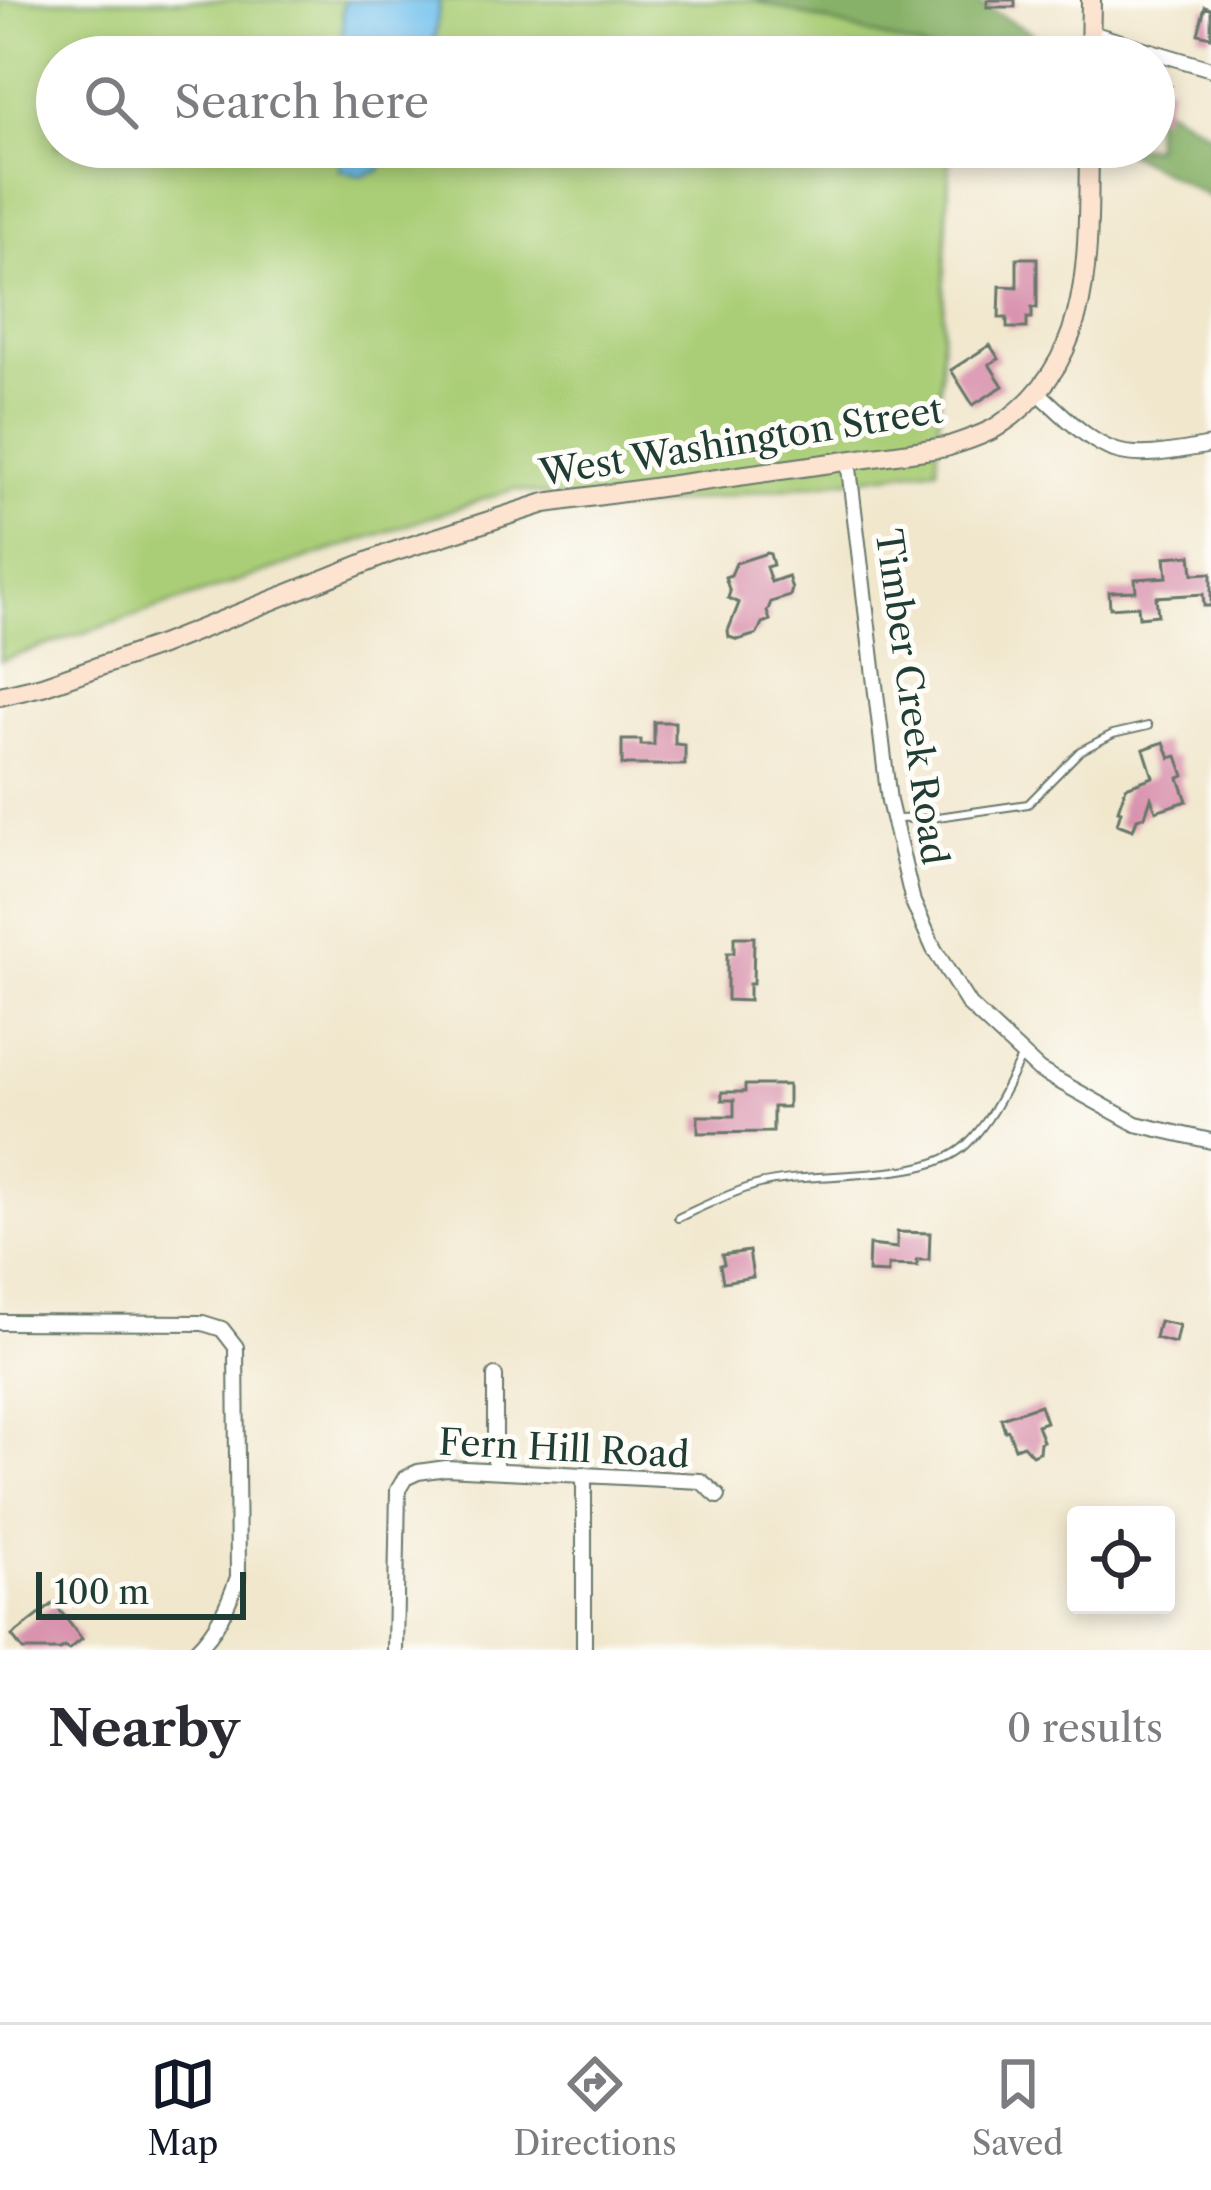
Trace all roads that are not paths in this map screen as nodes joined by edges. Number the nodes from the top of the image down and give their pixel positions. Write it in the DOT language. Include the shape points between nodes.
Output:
graph roads {
  1 [pos="1090,0"];
  2 [pos="1091,33"];
  3 [pos="1091,36"];
  4 [pos="1101,36"];
  5 [pos="1175,58"];
  6 [pos="1211,69"];
  7 [pos="1089,168"];
  8 [pos="1040,393"];
  9 [pos="1211,445"];
  10 [pos="848,460"];
  11 [pos="0,696"];
  12 [pos="1148,726"];
  13 [pos="894,819"];
  14 [pos="1023,1055"];
  15 [pos="1211,1141"];
  16 [pos="679,1218"];
  17 [pos="0,1322"];
  18 [pos="495,1376"];
  19 [pos="495,1470"];
  20 [pos="584,1474"];
  21 [pos="718,1496"];
  22 [pos="196,1650"];
  23 [pos="395,1650"];
  24 [pos="584,1650"];
  1 -- 2 [label="street"];
  2 -- 3 [label="street"];
  2 -- 4 [label="street"];
  5 -- 6 [label="street"];
  7 -- 8 [label="street, West Washington Street" via="1081,308"];
  8 -- 9 [label="street" via="1090,440 1122,455"];
  8 -- 10 [label="street, West Washington Street" via="995,428 946,447"];
  10 -- 11 [label="street, West Washington Street" via="544,502"];
  10 -- 13 [label="street, Timber Creek Road"];
  12 -- 13 [label="lane" via="1080,752 1028,804"];
  13 -- 14 [label="street, Timber Creek Road" via="913,902 934,949 969,1005"];
  14 -- 15 [label="street, Timber Creek Road" via="1136,1124"];
  14 -- 16 [label="lane" via="963,1148 930,1164 758,1184"];
  17 -- 22 [label="street" via="203,1323 223,1329 236,1347 238,1576 226,1610"];
  18 -- 19 [label="street"];
  19 -- 20 [label="street, Fern Hill Road"];
  19 -- 23 [label="street, Fern Hill Road" via="418,1472 398,1490"];
  20 -- 21 [label="street, Fern Hill Road" via="701,1481"];
  20 -- 24 [label="street"];
}
